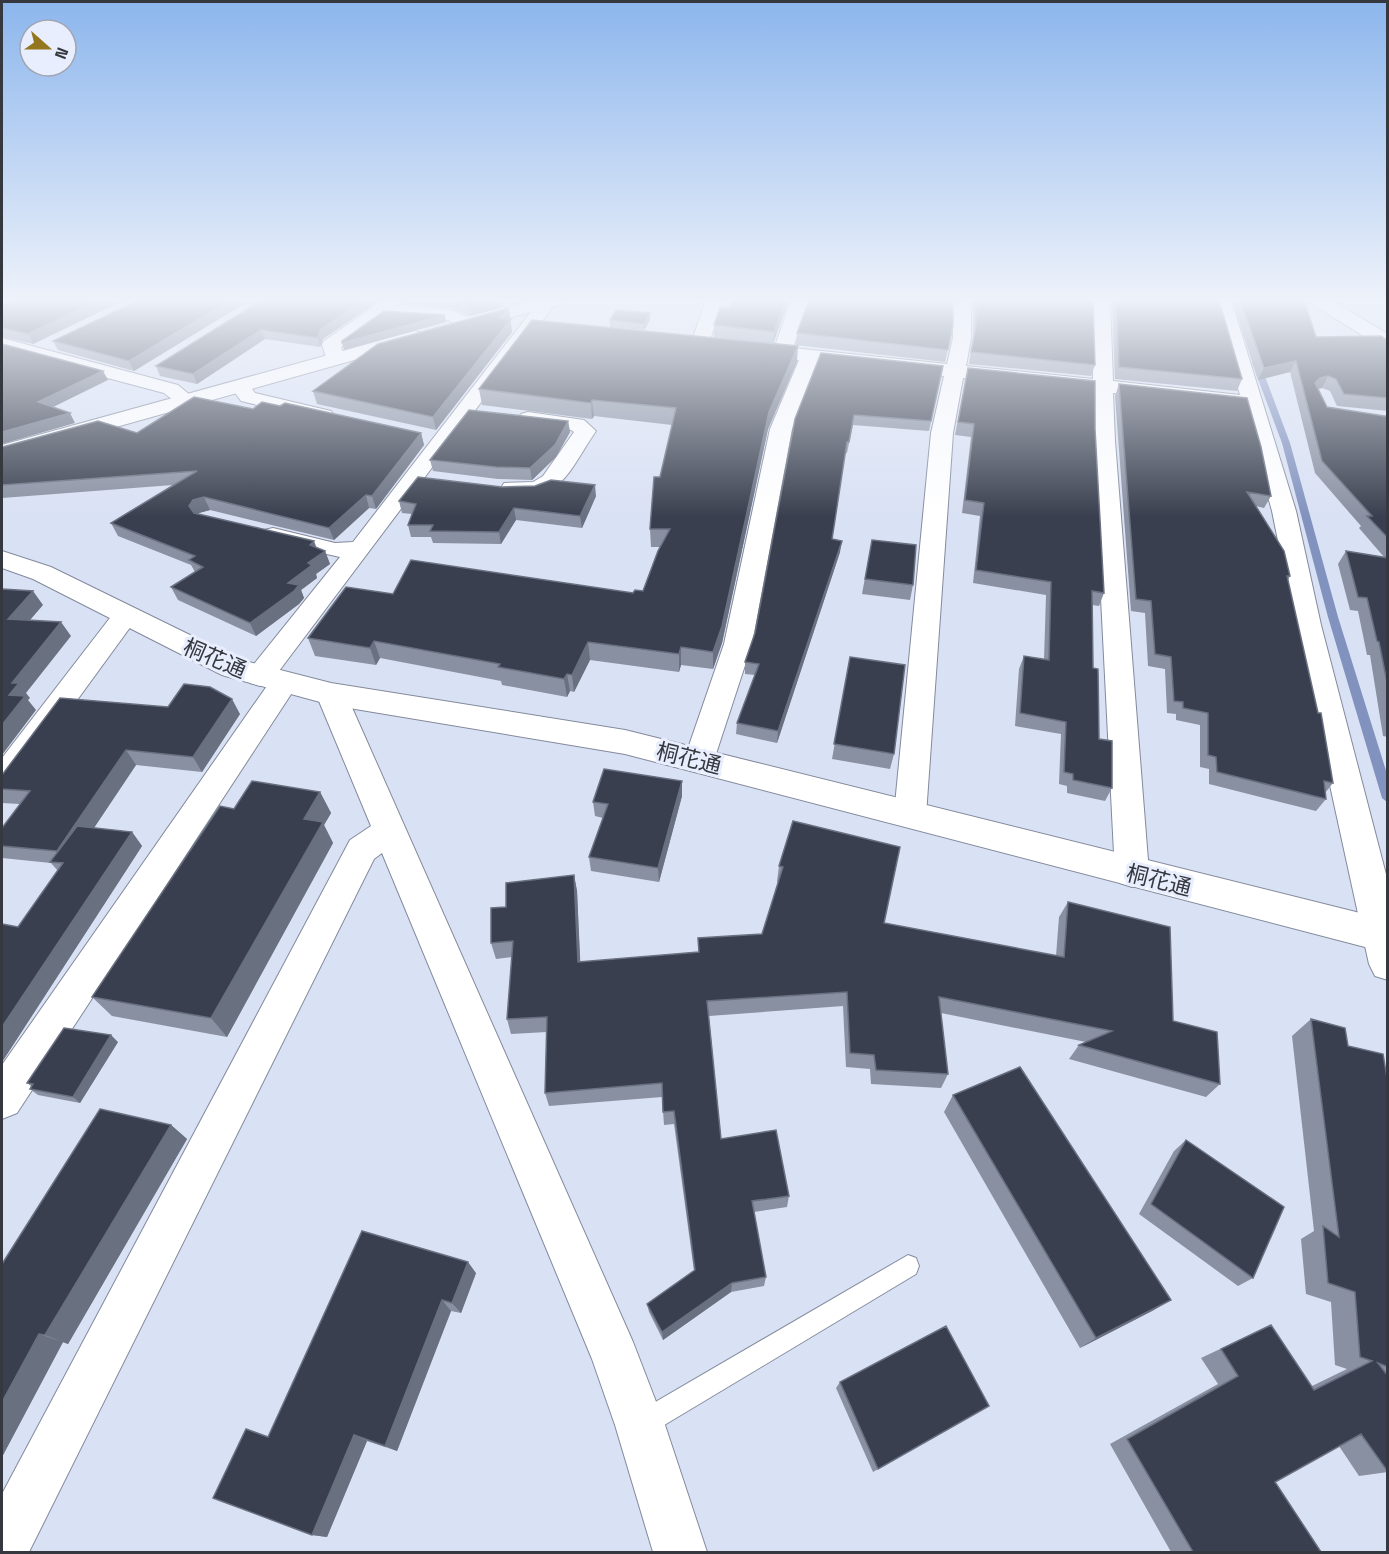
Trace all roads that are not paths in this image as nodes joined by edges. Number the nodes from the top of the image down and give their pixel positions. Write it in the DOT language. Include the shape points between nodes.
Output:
graph roads {
  1 [pos="108,373"];
  2 [pos="148,373"];
  3 [pos="286,373"];
  4 [pos="499,373"];
  5 [pos="804,373"];
  6 [pos="955,373"];
  7 [pos="981,373"];
  8 [pos="1104,373"];
  9 [pos="1243,373"];
  10 [pos="136,380"];
  11 [pos="1104,385"];
  12 [pos="240,386"];
  13 [pos="186,400"];
  14 [pos="1252,402"];
  15 [pos="464,412"];
  16 [pos="487,414"];
  17 [pos="511,417"];
  18 [pos="347,420"];
  19 [pos="2,452"];
  20 [pos="414,478"];
  21 [pos="437,480"];
  22 [pos="496,486"];
  23 [pos="255,531"];
  24 [pos="360,549"];
  25 [pos="2,559"];
  26 [pos="125,616"];
  27 [pos="273,679"];
  28 [pos="331,693"];
  29 [pos="699,760"];
  30 [pos="2,780"];
  31 [pos="910,815"];
  32 [pos="389,831"];
  33 [pos="1132,873"];
  34 [pos="1386,946"];
  35 [pos="2,1099"];
  36 [pos="908,1266"];
  37 [pos="640,1425"];
  38 [pos="2,1548"];
  39 [pos="680,1552"];
  1 -- 10 [label="street"];
  2 -- 10 [label="street"];
  3 -- 12 [label="street"];
  4 -- 15 [label="street"];
  5 -- 29 [label="street" via="781,429 738,644"];
  6 -- 31 [label="street" via="942,433"];
  7 -- 11 [label="street"];
  8 -- 11 [label="street"];
  9 -- 14 [label="street"];
  10 -- 13 [label="street" via="171,389"];
  11 -- 14 [label="street"];
  11 -- 33 [label="street" via="1104,441"];
  12 -- 13 [label="street"];
  12 -- 18 [label="street" via="248,397"];
  13 -- 19 [label="street"];
  14 -- 34 [label="street" via="1284,511"];
  15 -- 16 [label="street"];
  15 -- 20 [label="street" via="434,439"];
  17 -- 22 [label="street" via="577,424 585,431 545,485 532,490"];
  20 -- 21 [label="street"];
  20 -- 24 [label="street"];
  23 -- 24 [label="street" via="334,550"];
  24 -- 27 [label="street"];
  25 -- 26 [label="street, 桐花通" via="42,573"];
  26 -- 27 [label="street, 桐花通" via="231,668"];
  26 -- 30 [label="street"];
  27 -- 28 [label="street, 桐花通"];
  27 -- 35 [label="street"];
  28 -- 29 [label="street, 桐花通" via="558,729"];
  28 -- 32 [label="street"];
  29 -- 31 [label="street, 桐花通"];
  31 -- 33 [label="street, 桐花通"];
  32 -- 37 [label="street" via="616,1359"];
  32 -- 38 [label="street" via="362,850"];
  33 -- 34 [label="street, 桐花通"];
  36 -- 37 [label="lane"];
  37 -- 39 [label="street"];
}
